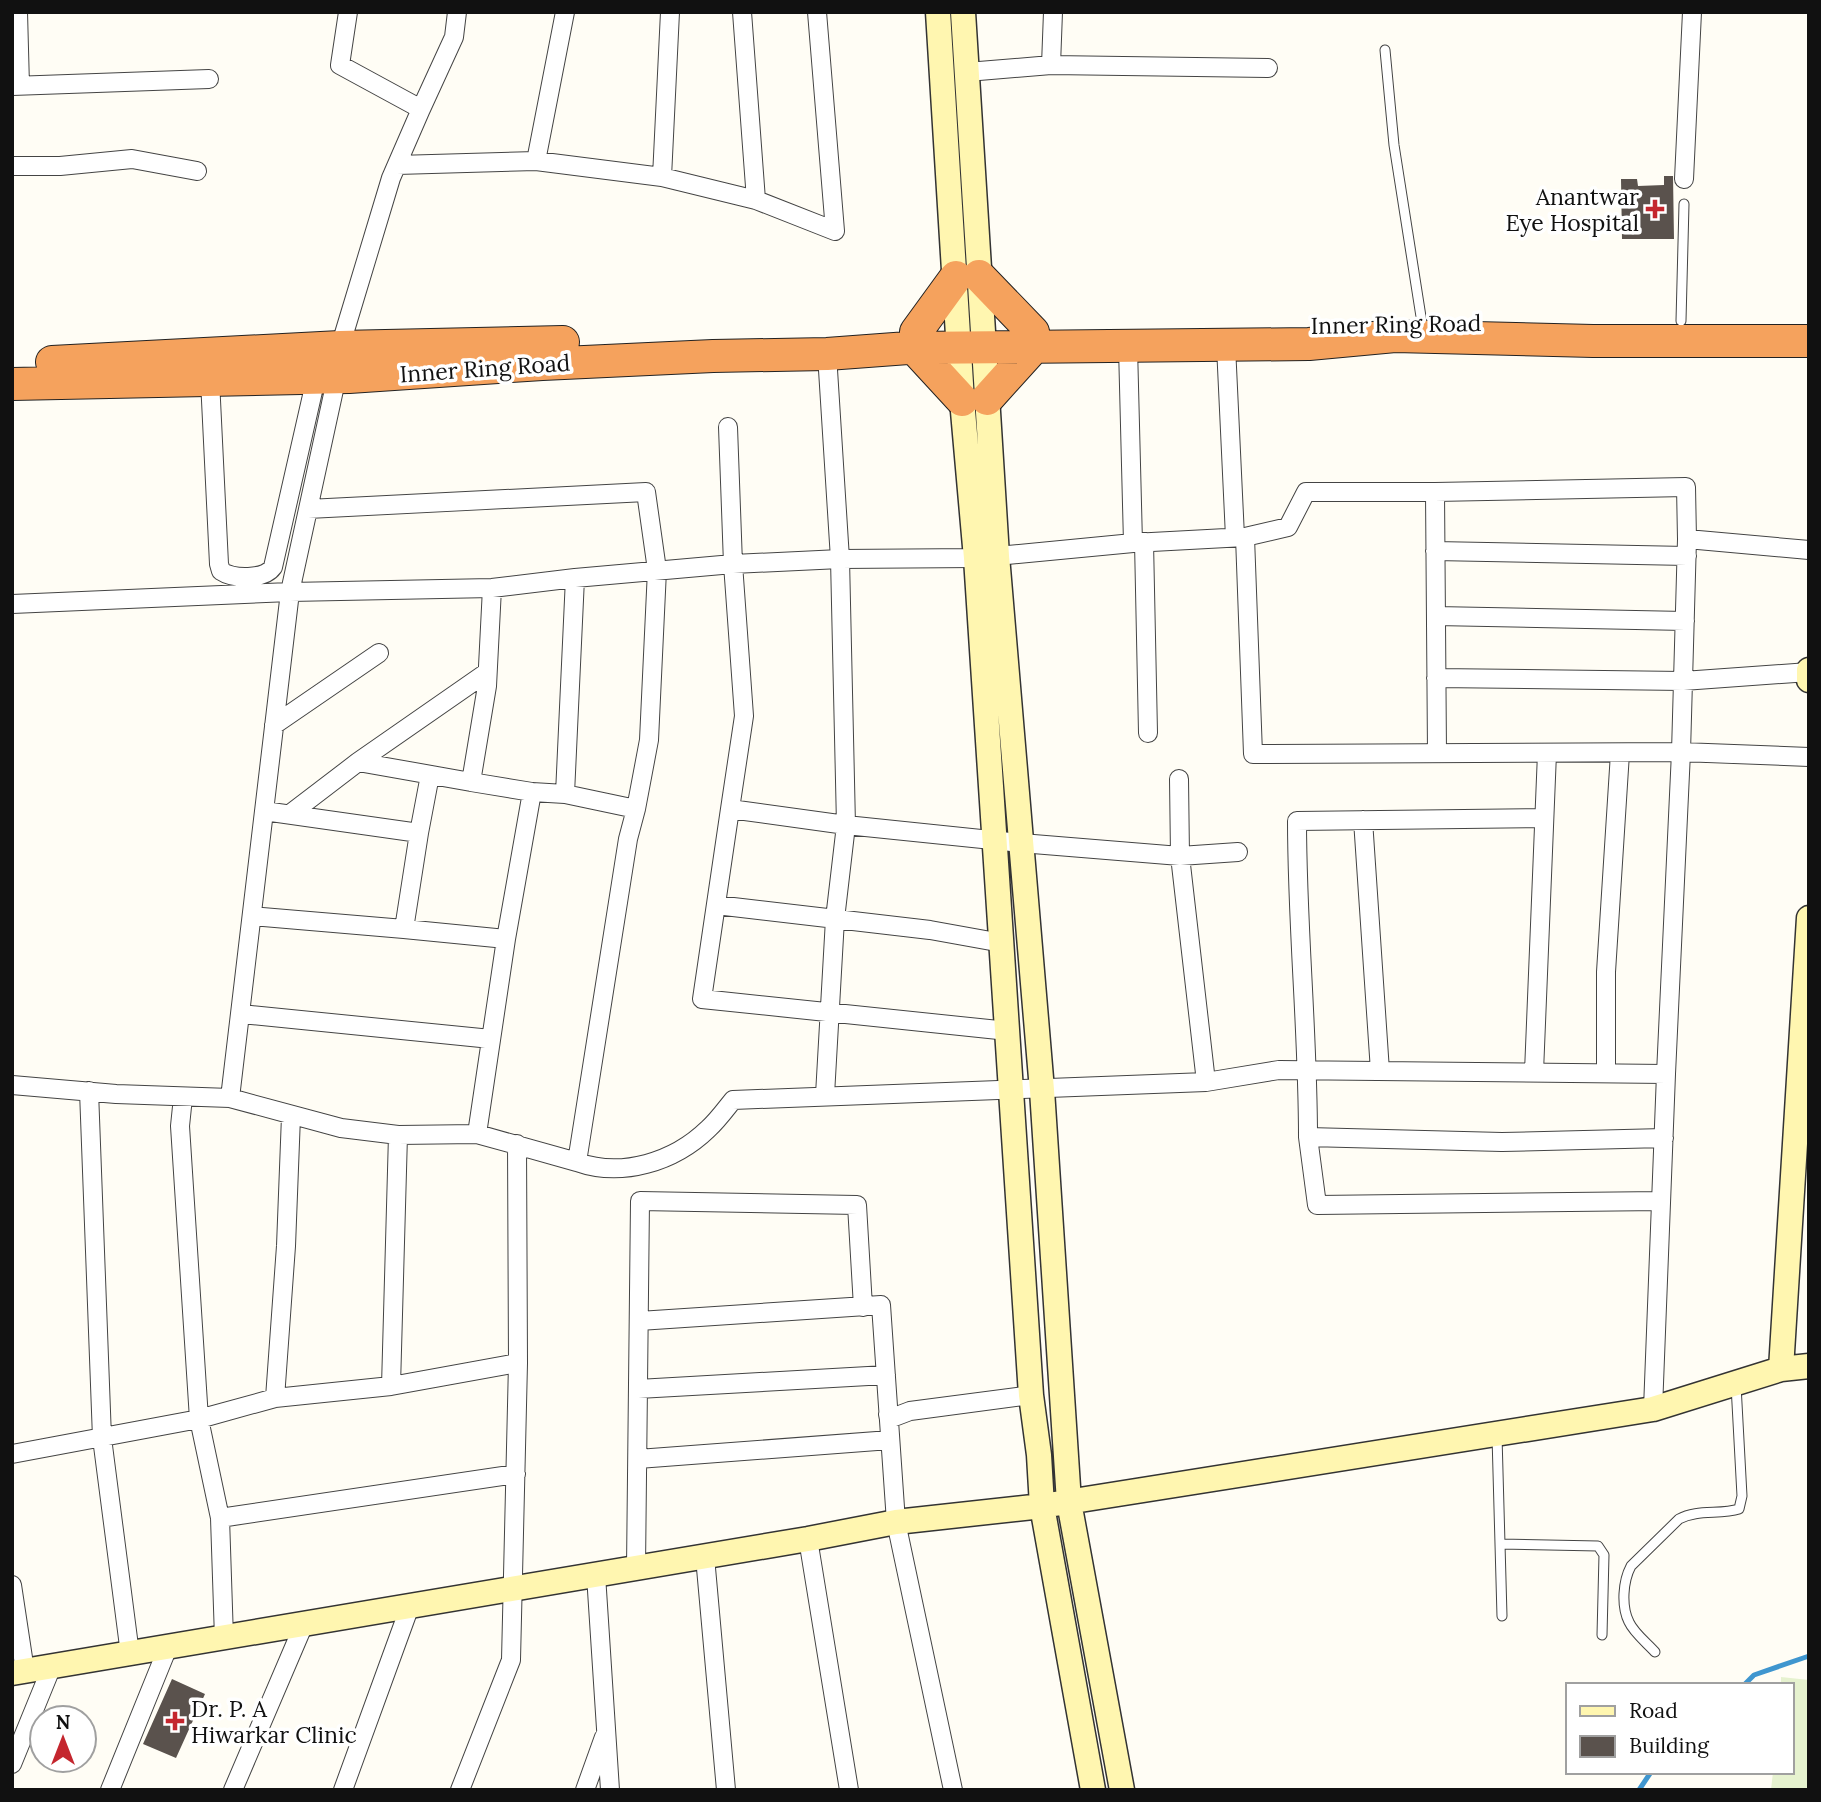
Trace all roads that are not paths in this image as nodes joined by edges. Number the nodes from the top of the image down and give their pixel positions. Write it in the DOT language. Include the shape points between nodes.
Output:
graph roads {
  1 [pos="18,12"];
  2 [pos="348,12"];
  3 [pos="457,12"];
  4 [pos="565,12"];
  5 [pos="670,12"];
  6 [pos="742,12"];
  7 [pos="817,12"];
  8 [pos="937,12"];
  9 [pos="962,12"];
  10 [pos="1053,12"];
  11 [pos="1692,12"];
  12 [pos="1385,50"];
  13 [pos="1051,65"];
  14 [pos="1268,68"];
  15 [pos="967,72"];
  16 [pos="209,79"];
  17 [pos="16,86"];
  18 [pos="421,109"];
  19 [pos="536,161"];
  20 [pos="397,165"];
  21 [pos="12,166"];
  22 [pos="197,171"];
  23 [pos="662,177"];
  24 [pos="1684,179"];
  25 [pos="756,200"];
  26 [pos="1684,204"];
  27 [pos="967,277"];
  28 [pos="1681,321"];
  29 [pos="1422,323"];
  30 [pos="1809,326"];
  31 [pos="971,339"];
  32 [pos="1033,340"];
  33 [pos="916,341"];
  34 [pos="1809,341"];
  35 [pos="1226,346"];
  36 [pos="1128,347"];
  37 [pos="827,354"];
  38 [pos="12,364"];
  39 [pos="331,367"];
  40 [pos="210,380"];
  41 [pos="12,384"];
  42 [pos="974,399"];
  43 [pos="728,427"];
  44 [pos="1435,492"];
  45 [pos="308,509"];
  46 [pos="1240,537"];
  47 [pos="1138,543"];
  48 [pos="1687,547"];
  49 [pos="1809,550"];
  50 [pos="1435,551"];
  51 [pos="986,557"];
  52 [pos="840,559"];
  53 [pos="733,565"];
  54 [pos="657,570"];
  55 [pos="575,578"];
  56 [pos="492,588"];
  57 [pos="290,592"];
  58 [pos="12,604"];
  59 [pos="1436,615"];
  60 [pos="1685,621"];
  61 [pos="379,653"];
  62 [pos="1809,671"];
  63 [pos="486,673"];
  64 [pos="1436,678"];
  65 [pos="1809,680"];
  66 [pos="1683,681"];
  67 [pos="274,724"];
  68 [pos="1148,733"];
  69 [pos="1546,752"];
  70 [pos="1620,752"];
  71 [pos="1681,752"];
  72 [pos="1437,753"];
  73 [pos="1809,757"];
  74 [pos="358,762"];
  75 [pos="430,775"];
  76 [pos="1179,779"];
  77 [pos="471,782"];
  78 [pos="532,792"];
  79 [pos="565,794"];
  80 [pos="636,809"];
  81 [pos="730,809"];
  82 [pos="264,811"];
  83 [pos="290,814"];
  84 [pos="1544,818"];
  85 [pos="1363,820"];
  86 [pos="846,825"];
  87 [pos="419,833"];
  88 [pos="994,840"];
  89 [pos="1021,843"];
  90 [pos="1238,852"];
  91 [pos="1180,856"];
  92 [pos="716,905"];
  93 [pos="252,916"];
  94 [pos="1809,918"];
  95 [pos="835,919"];
  96 [pos="404,929"];
  97 [pos="506,939"];
  98 [pos="1002,943"];
  99 [pos="831,1013"];
  100 [pos="241,1014"];
  101 [pos="1008,1031"];
  102 [pos="491,1039"];
  103 [pos="1308,1070"];
  104 [pos="1380,1071"];
  105 [pos="1534,1072"];
  106 [pos="1606,1073"];
  107 [pos="1666,1074"];
  108 [pos="1206,1082"];
  109 [pos="12,1085"];
  110 [pos="1042,1090"];
  111 [pos="89,1091"];
  112 [pos="1011,1091"];
  113 [pos="825,1095"];
  114 [pos="183,1097"];
  115 [pos="230,1098"];
  116 [pos="291,1116"];
  117 [pos="477,1134"];
  118 [pos="398,1135"];
  119 [pos="1308,1138"];
  120 [pos="1664,1138"];
  121 [pos="517,1144"];
  122 [pos="577,1162"];
  123 [pos="1661,1201"];
  124 [pos="863,1307"];
  125 [pos="639,1321"];
  126 [pos="518,1363"];
  127 [pos="1809,1366"];
  128 [pos="1781,1369"];
  129 [pos="886,1375"];
  130 [pos="1736,1383"];
  131 [pos="391,1386"];
  132 [pos="638,1390"];
  133 [pos="1031,1395"];
  134 [pos="275,1398"];
  135 [pos="1653,1409"];
  136 [pos="888,1414"];
  137 [pos="199,1419"];
  138 [pos="1497,1434"];
  139 [pos="103,1438"];
  140 [pos="890,1440"];
  141 [pos="12,1454"];
  142 [pos="638,1459"];
  143 [pos="516,1474"];
  144 [pos="1069,1502"];
  145 [pos="1042,1506"];
  146 [pos="219,1518"];
  147 [pos="896,1522"];
  148 [pos="808,1539"];
  149 [pos="1500,1544"];
  150 [pos="705,1557"];
  151 [pos="636,1568"];
  152 [pos="596,1575"];
  153 [pos="12,1585"];
  154 [pos="513,1589"];
  155 [pos="410,1606"];
  156 [pos="1502,1616"];
  157 [pos="304,1624"];
  158 [pos="1602,1634"];
  159 [pos="224,1638"];
  160 [pos="168,1647"];
  161 [pos="1655,1652"];
  162 [pos="130,1654"];
  163 [pos="52,1667"];
  164 [pos="18,1672"];
  165 [pos="606,1729"];
  166 [pos="12,1764"];
  167 [pos="110,1790"];
  168 [pos="233,1790"];
  169 [pos="343,1790"];
  170 [pos="460,1790"];
  171 [pos="585,1790"];
  172 [pos="610,1790"];
  173 [pos="726,1790"];
  174 [pos="849,1790"];
  175 [pos="953,1790"];
  176 [pos="1093,1790"];
  177 [pos="1122,1790"];
  1 -- 17 [label="street"];
  2 -- 18 [label="street" via="340,65"];
  3 -- 18 [label="street" via="454,37"];
  4 -- 19 [label="street"];
  5 -- 23 [label="street"];
  6 -- 25 [label="street"];
  7 -- 25 [label="street" via="835,231"];
  8 -- 27 [label="street"];
  9 -- 15 [label="street"];
  10 -- 13 [label="street"];
  11 -- 24 [label="street"];
  12 -- 29 [label="lane" via="1394,145"];
  13 -- 14 [label="street"];
  13 -- 15 [label="street"];
  15 -- 27 [label="street"];
  16 -- 17 [label="street"];
  18 -- 20 [label="street"];
  19 -- 20 [label="street"];
  19 -- 23 [label="street"];
  20 -- 39 [label="street"];
  21 -- 22 [label="street" via="132,159"];
  23 -- 25 [label="street"];
  26 -- 28 [label="lane"];
  27 -- 31 [label="street"];
  27 -- 32 [label="highway"];
  27 -- 33 [label="highway"];
  28 -- 29 [label="highway, Inner Ring Road"];
  28 -- 30 [label="highway, Inner Ring Road"];
  29 -- 32 [label="highway, Inner Ring Road"];
  31 -- 32 [label="highway, Inner Ring Road"];
  31 -- 33 [label="highway, Inner Ring Road"];
  31 -- 42 [label="street"];
  32 -- 36 [label="highway, Inner Ring Road"];
  32 -- 42 [label="highway"];
  33 -- 37 [label="highway, Inner Ring Road"];
  33 -- 39 [label="highway, Inner Ring Road"];
  33 -- 42 [label="highway"];
  34 -- 35 [label="highway, Inner Ring Road" via="1395,336"];
  35 -- 36 [label="highway, Inner Ring Road"];
  35 -- 46 [label="street"];
  36 -- 47 [label="street"];
  37 -- 39 [label="highway, Inner Ring Road"];
  37 -- 52 [label="street"];
  38 -- 39 [label="highway, Inner Ring Road"];
  39 -- 40 [label="highway, Inner Ring Road"];
  39 -- 40 [label="street" via="273,568 262,576 227,575 219,564"];
  39 -- 45 [label="street"];
  40 -- 41 [label="highway, Inner Ring Road"];
  42 -- 51 [label="street"];
  43 -- 53 [label="street"];
  44 -- 46 [label="street" via="1306,492 1288,527"];
  44 -- 48 [label="street" via="1686,487"];
  44 -- 50 [label="street"];
  45 -- 54 [label="street" via="646,492"];
  45 -- 57 [label="street"];
  46 -- 47 [label="street"];
  46 -- 72 [label="street" via="1253,754"];
  47 -- 51 [label="street"];
  47 -- 68 [label="street"];
  48 -- 49 [label="street"];
  48 -- 50 [label="street"];
  48 -- 60 [label="street"];
  50 -- 59 [label="street"];
  51 -- 52 [label="street"];
  51 -- 88 [label="street"];
  51 -- 89 [label="street"];
  52 -- 53 [label="street"];
  52 -- 86 [label="street"];
  53 -- 54 [label="street"];
  53 -- 81 [label="street" via="744,716"];
  54 -- 55 [label="street"];
  54 -- 80 [label="street" via="649,740"];
  55 -- 56 [label="street"];
  55 -- 79 [label="street"];
  56 -- 57 [label="street"];
  56 -- 63 [label="street"];
  57 -- 58 [label="street"];
  57 -- 67 [label="street"];
  59 -- 60 [label="street"];
  59 -- 64 [label="street"];
  60 -- 66 [label="street"];
  61 -- 67 [label="street"];
  62 -- 65 [label="street"];
  62 -- 66 [label="street"];
  63 -- 74 [label="street"];
  63 -- 77 [label="street"];
  64 -- 66 [label="street"];
  64 -- 72 [label="street"];
  66 -- 71 [label="street"];
  67 -- 82 [label="street"];
  69 -- 70 [label="street"];
  69 -- 72 [label="street"];
  69 -- 84 [label="street"];
  70 -- 71 [label="street"];
  70 -- 106 [label="street" via="1606,972"];
  71 -- 73 [label="street"];
  71 -- 107 [label="street"];
  74 -- 75 [label="street"];
  74 -- 83 [label="street"];
  75 -- 77 [label="street"];
  75 -- 87 [label="street"];
  76 -- 91 [label="street"];
  77 -- 78 [label="street"];
  78 -- 79 [label="street"];
  78 -- 97 [label="street"];
  79 -- 80 [label="street"];
  80 -- 122 [label="street"];
  81 -- 86 [label="street"];
  81 -- 92 [label="street"];
  82 -- 83 [label="street"];
  82 -- 93 [label="street"];
  83 -- 87 [label="street"];
  84 -- 85 [label="street"];
  84 -- 105 [label="street"];
  85 -- 103 [label="street" via="1297,821"];
  85 -- 104 [label="street"];
  86 -- 88 [label="street"];
  86 -- 95 [label="street"];
  87 -- 96 [label="street"];
  88 -- 89 [label="street"];
  88 -- 98 [label="street"];
  89 -- 91 [label="street"];
  89 -- 110 [label="street"];
  90 -- 91 [label="street"];
  91 -- 108 [label="street"];
  92 -- 95 [label="street"];
  92 -- 99 [label="street" via="702,999"];
  93 -- 96 [label="street"];
  93 -- 100 [label="street"];
  94 -- 128 [label="street"];
  95 -- 98 [label="street"];
  95 -- 99 [label="street"];
  96 -- 97 [label="street"];
  97 -- 102 [label="street"];
  98 -- 101 [label="street"];
  99 -- 101 [label="street"];
  99 -- 113 [label="street"];
  100 -- 102 [label="street"];
  100 -- 115 [label="street"];
  101 -- 112 [label="street"];
  102 -- 117 [label="street"];
  103 -- 104 [label="street"];
  103 -- 108 [label="street"];
  103 -- 119 [label="street"];
  104 -- 105 [label="street"];
  105 -- 106 [label="street"];
  106 -- 107 [label="street"];
  107 -- 120 [label="street"];
  108 -- 110 [label="street"];
  109 -- 111 [label="street"];
  110 -- 112 [label="street"];
  110 -- 144 [label="street"];
  111 -- 114 [label="street"];
  111 -- 139 [label="street"];
  112 -- 113 [label="street"];
  112 -- 133 [label="street"];
  113 -- 122 [label="street" via="733,1100 708,1130 670,1157 631,1168 593,1168"];
  114 -- 115 [label="street"];
  114 -- 137 [label="street" via="180,1126"];
  115 -- 116 [label="street"];
  116 -- 118 [label="street"];
  116 -- 134 [label="street"];
  117 -- 118 [label="street"];
  117 -- 121 [label="street"];
  118 -- 131 [label="street"];
  119 -- 120 [label="street" via="1502,1142"];
  119 -- 123 [label="street" via="1317,1205"];
  120 -- 123 [label="street"];
  121 -- 122 [label="street"];
  121 -- 126 [label="street"];
  123 -- 135 [label="street"];
  124 -- 125 [label="street"];
  124 -- 125 [label="street" via="857,1205 640,1201"];
  124 -- 129 [label="street" via="881,1305"];
  125 -- 132 [label="street"];
  126 -- 131 [label="street"];
  126 -- 143 [label="street"];
  127 -- 128 [label="street"];
  128 -- 130 [label="street"];
  129 -- 132 [label="street"];
  129 -- 136 [label="street"];
  130 -- 135 [label="street"];
  130 -- 161 [label="lane" via="1739,1508 1679,1519 1627,1574 1629,1622"];
  131 -- 134 [label="street"];
  132 -- 142 [label="street"];
  133 -- 136 [label="street" via="910,1411 889,1419"];
  133 -- 145 [label="street"];
  134 -- 137 [label="street"];
  135 -- 138 [label="street"];
  136 -- 140 [label="street"];
  137 -- 139 [label="street"];
  137 -- 146 [label="street"];
  138 -- 144 [label="street"];
  138 -- 149 [label="lane"];
  139 -- 141 [label="street"];
  139 -- 162 [label="street"];
  140 -- 142 [label="street"];
  140 -- 147 [label="street"];
  142 -- 151 [label="street"];
  143 -- 146 [label="street"];
  143 -- 154 [label="street"];
  144 -- 145 [label="street"];
  144 -- 177 [label="street"];
  145 -- 147 [label="street"];
  145 -- 176 [label="street"];
  146 -- 159 [label="street"];
  147 -- 148 [label="street"];
  147 -- 175 [label="street"];
  148 -- 150 [label="street"];
  148 -- 174 [label="street"];
  149 -- 156 [label="lane"];
  149 -- 158 [label="lane" via="1602,1548"];
  150 -- 151 [label="street"];
  150 -- 173 [label="street"];
  151 -- 152 [label="street"];
  152 -- 154 [label="street"];
  152 -- 165 [label="street"];
  153 -- 164 [label="street"];
  154 -- 155 [label="street"];
  154 -- 170 [label="street" via="511,1660"];
  155 -- 157 [label="street"];
  155 -- 169 [label="street"];
  157 -- 159 [label="street"];
  157 -- 168 [label="street"];
  159 -- 160 [label="street"];
  160 -- 162 [label="street"];
  160 -- 167 [label="street"];
  162 -- 163 [label="street"];
  163 -- 164 [label="street"];
  163 -- 166 [label="street"];
  165 -- 171 [label="street"];
  165 -- 172 [label="street"];
}
